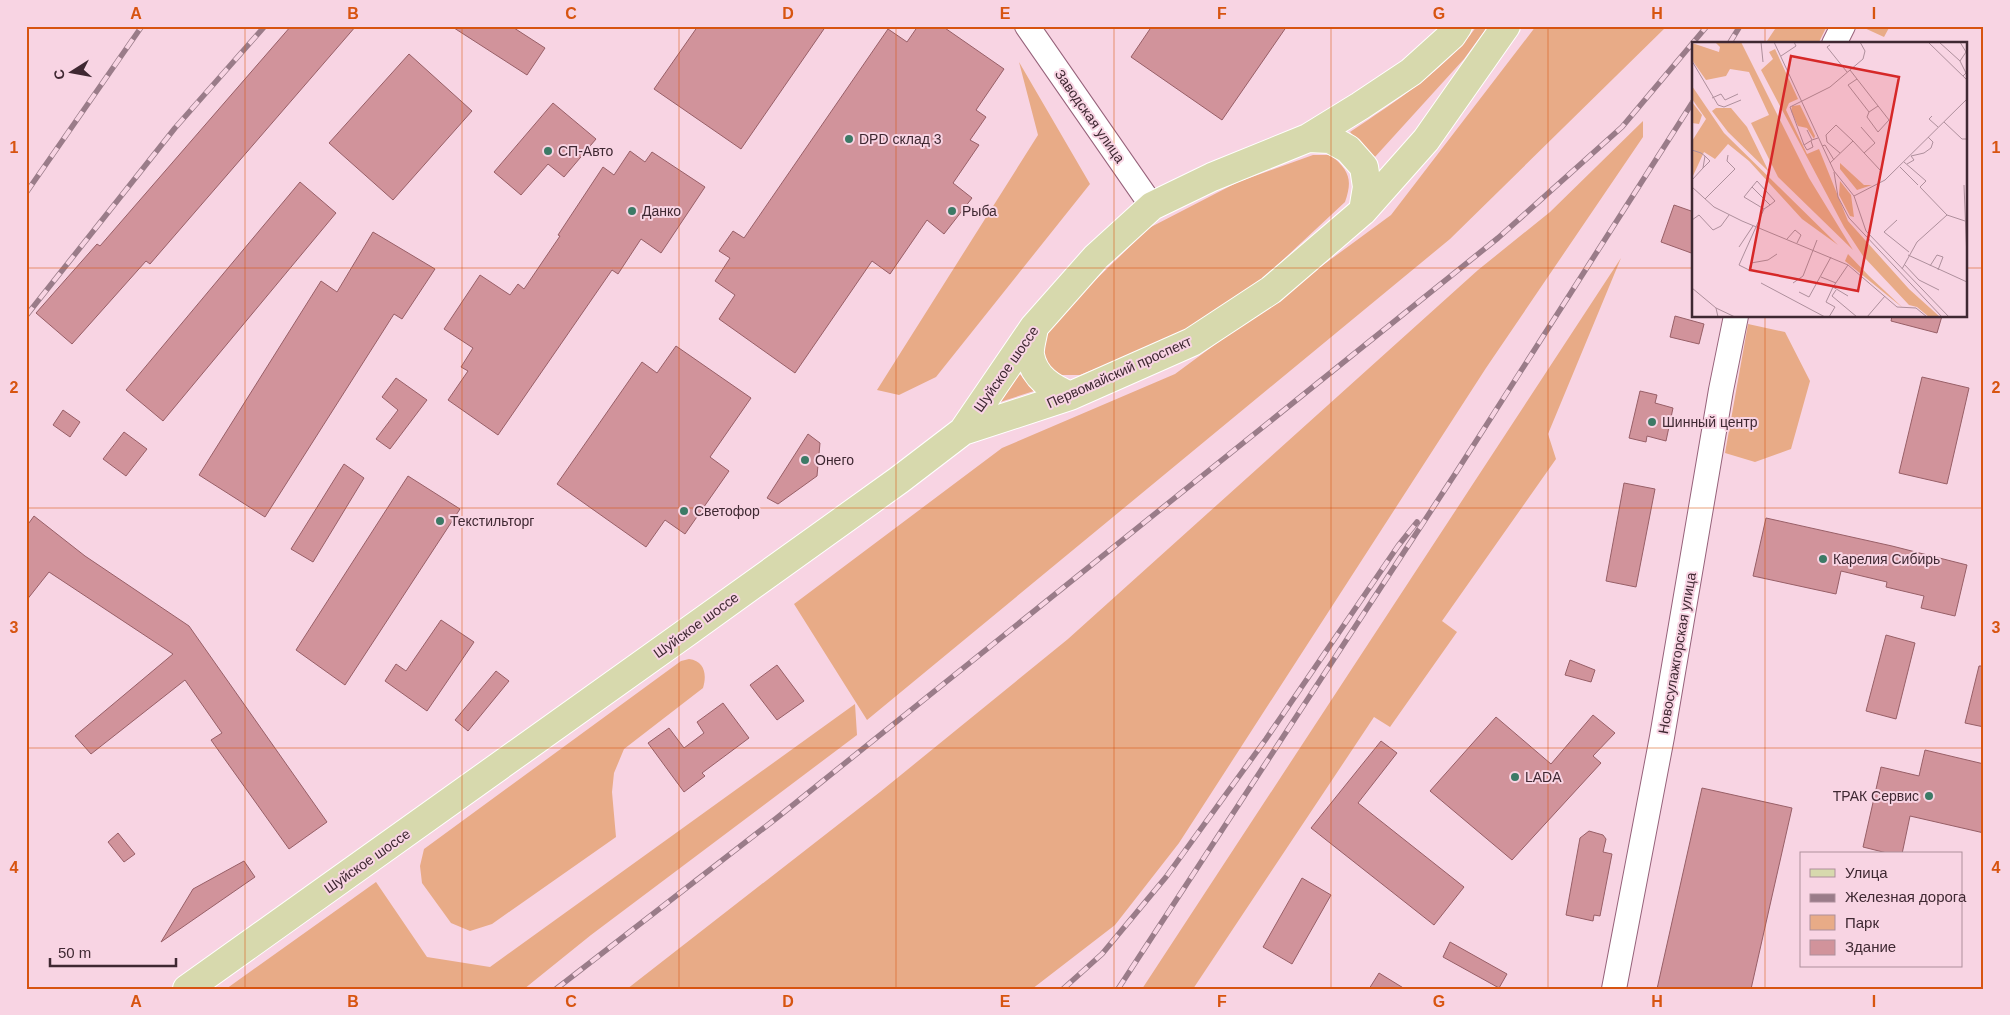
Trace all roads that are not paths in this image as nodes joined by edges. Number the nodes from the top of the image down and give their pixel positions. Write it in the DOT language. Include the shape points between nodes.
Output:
graph roads {
  1 [pos="1027,26"];
  2 [pos="1458,26"];
  3 [pos="1506,26"];
  4 [pos="1843,26"];
  5 [pos="1835,42"];
  6 [pos="1308,138"];
  7 [pos="1152,206"];
  8 [pos="1363,211"];
  9 [pos="1736,318"];
  10 [pos="1034,327"];
  11 [pos="1070,396"];
  12 [pos="963,431"];
  13 [pos="188,989"];
  14 [pos="1614,989"];
  1 -- 7 [label="main road, Заводская улица"];
  2 -- 6 [label="main road" via="1412,72"];
  3 -- 8 [label="main road, Первомайский проспект" via="1426,140"];
  4 -- 5 [label="main road"];
  6 -- 7 [label="main road" via="1212,177"];
  6 -- 8 [label="main road" via="1330,139 1348,149 1364,167 1367,187"];
  7 -- 10 [label="main road, Шуйское шоссе" via="1096,257"];
  8 -- 11 [label="main road, Первомайский проспект" via="1271,290 1192,342"];
  9 -- 14 [label="main road, Новосулажгорская улица"];
  10 -- 11 [label="main road" via="1030,354 1038,374 1050,387"];
  10 -- 12 [label="main road, Шуйское шоссе"];
  11 -- 12 [label="main road, Первомайский проспект"];
  12 -- 13 [label="main road, Шуйское шоссе"];
}
